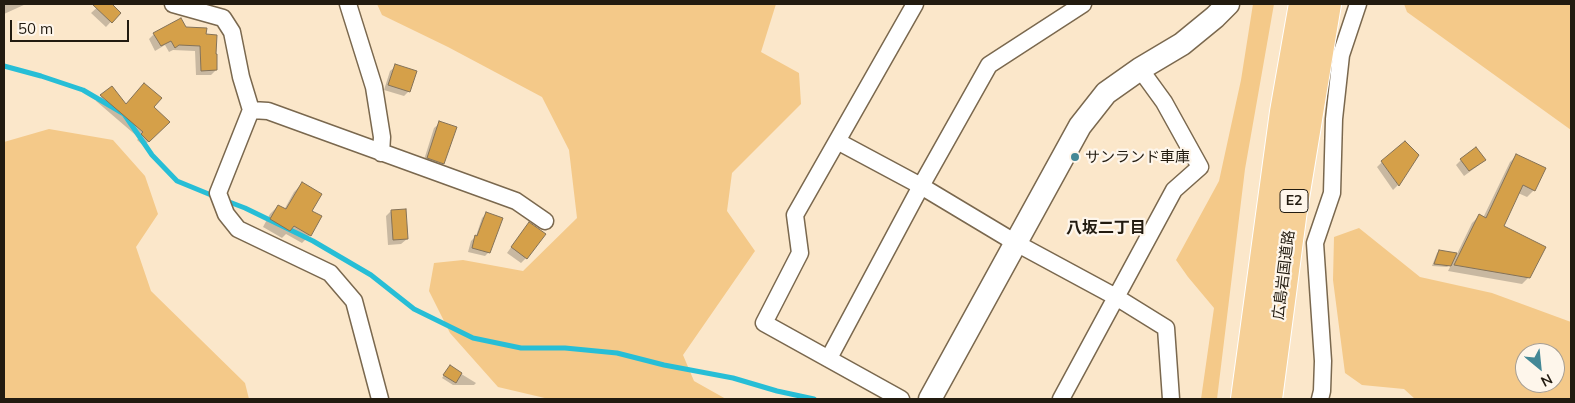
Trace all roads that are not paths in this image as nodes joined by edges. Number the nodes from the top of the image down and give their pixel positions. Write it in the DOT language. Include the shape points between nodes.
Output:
graph roads {
  1 [pos="174,4"];
  2 [pos="348,4"];
  3 [pos="915,4"];
  4 [pos="1083,4"];
  5 [pos="1228,4"];
  6 [pos="1302,4"];
  7 [pos="1327,4"];
  8 [pos="1358,4"];
  9 [pos="1140,69"];
  10 [pos="251,110"];
  11 [pos="837,140"];
  12 [pos="381,153"];
  13 [pos="921,186"];
  14 [pos="545,221"];
  15 [pos="1016,243"];
  16 [pos="1116,297"];
  17 [pos="828,358"];
  18 [pos="380,399"];
  19 [pos="901,399"];
  20 [pos="930,399"];
  21 [pos="1061,399"];
  22 [pos="1171,399"];
  23 [pos="1245,399"];
  24 [pos="1268,399"];
  25 [pos="1320,399"];
  1 -- 10 [label="street" via="223,18 232,32"];
  2 -- 12 [label="street" via="374,87 382,137"];
  3 -- 11 [label="street"];
  4 -- 13 [label="street" via="989,65"];
  5 -- 9 [label="street" via="1182,44"];
  6 -- 23 [label="highway, 広島岩国道路 / E2"];
  7 -- 24 [label="highway, 広島岩国道路 / E2" via="1292,210"];
  8 -- 25 [label="street" via="1341,55 1334,119 1332,193 1315,244 1323,361"];
  9 -- 15 [label="street" via="1106,93 1080,126"];
  9 -- 16 [label="street" via="1164,102 1200,167 1174,190"];
  10 -- 12 [label="street" via="268,111"];
  10 -- 18 [label="street" via="218,193 226,214 238,229 330,273 354,301"];
  11 -- 13 [label="street"];
  11 -- 17 [label="street" via="795,215 800,253 764,323"];
  12 -- 14 [label="street" via="516,201"];
  13 -- 15 [label="street"];
  13 -- 17 [label="street"];
  15 -- 16 [label="street"];
  15 -- 20 [label="street"];
  16 -- 21 [label="street"];
  16 -- 22 [label="street" via="1166,328"];
  17 -- 19 [label="street"];
}
